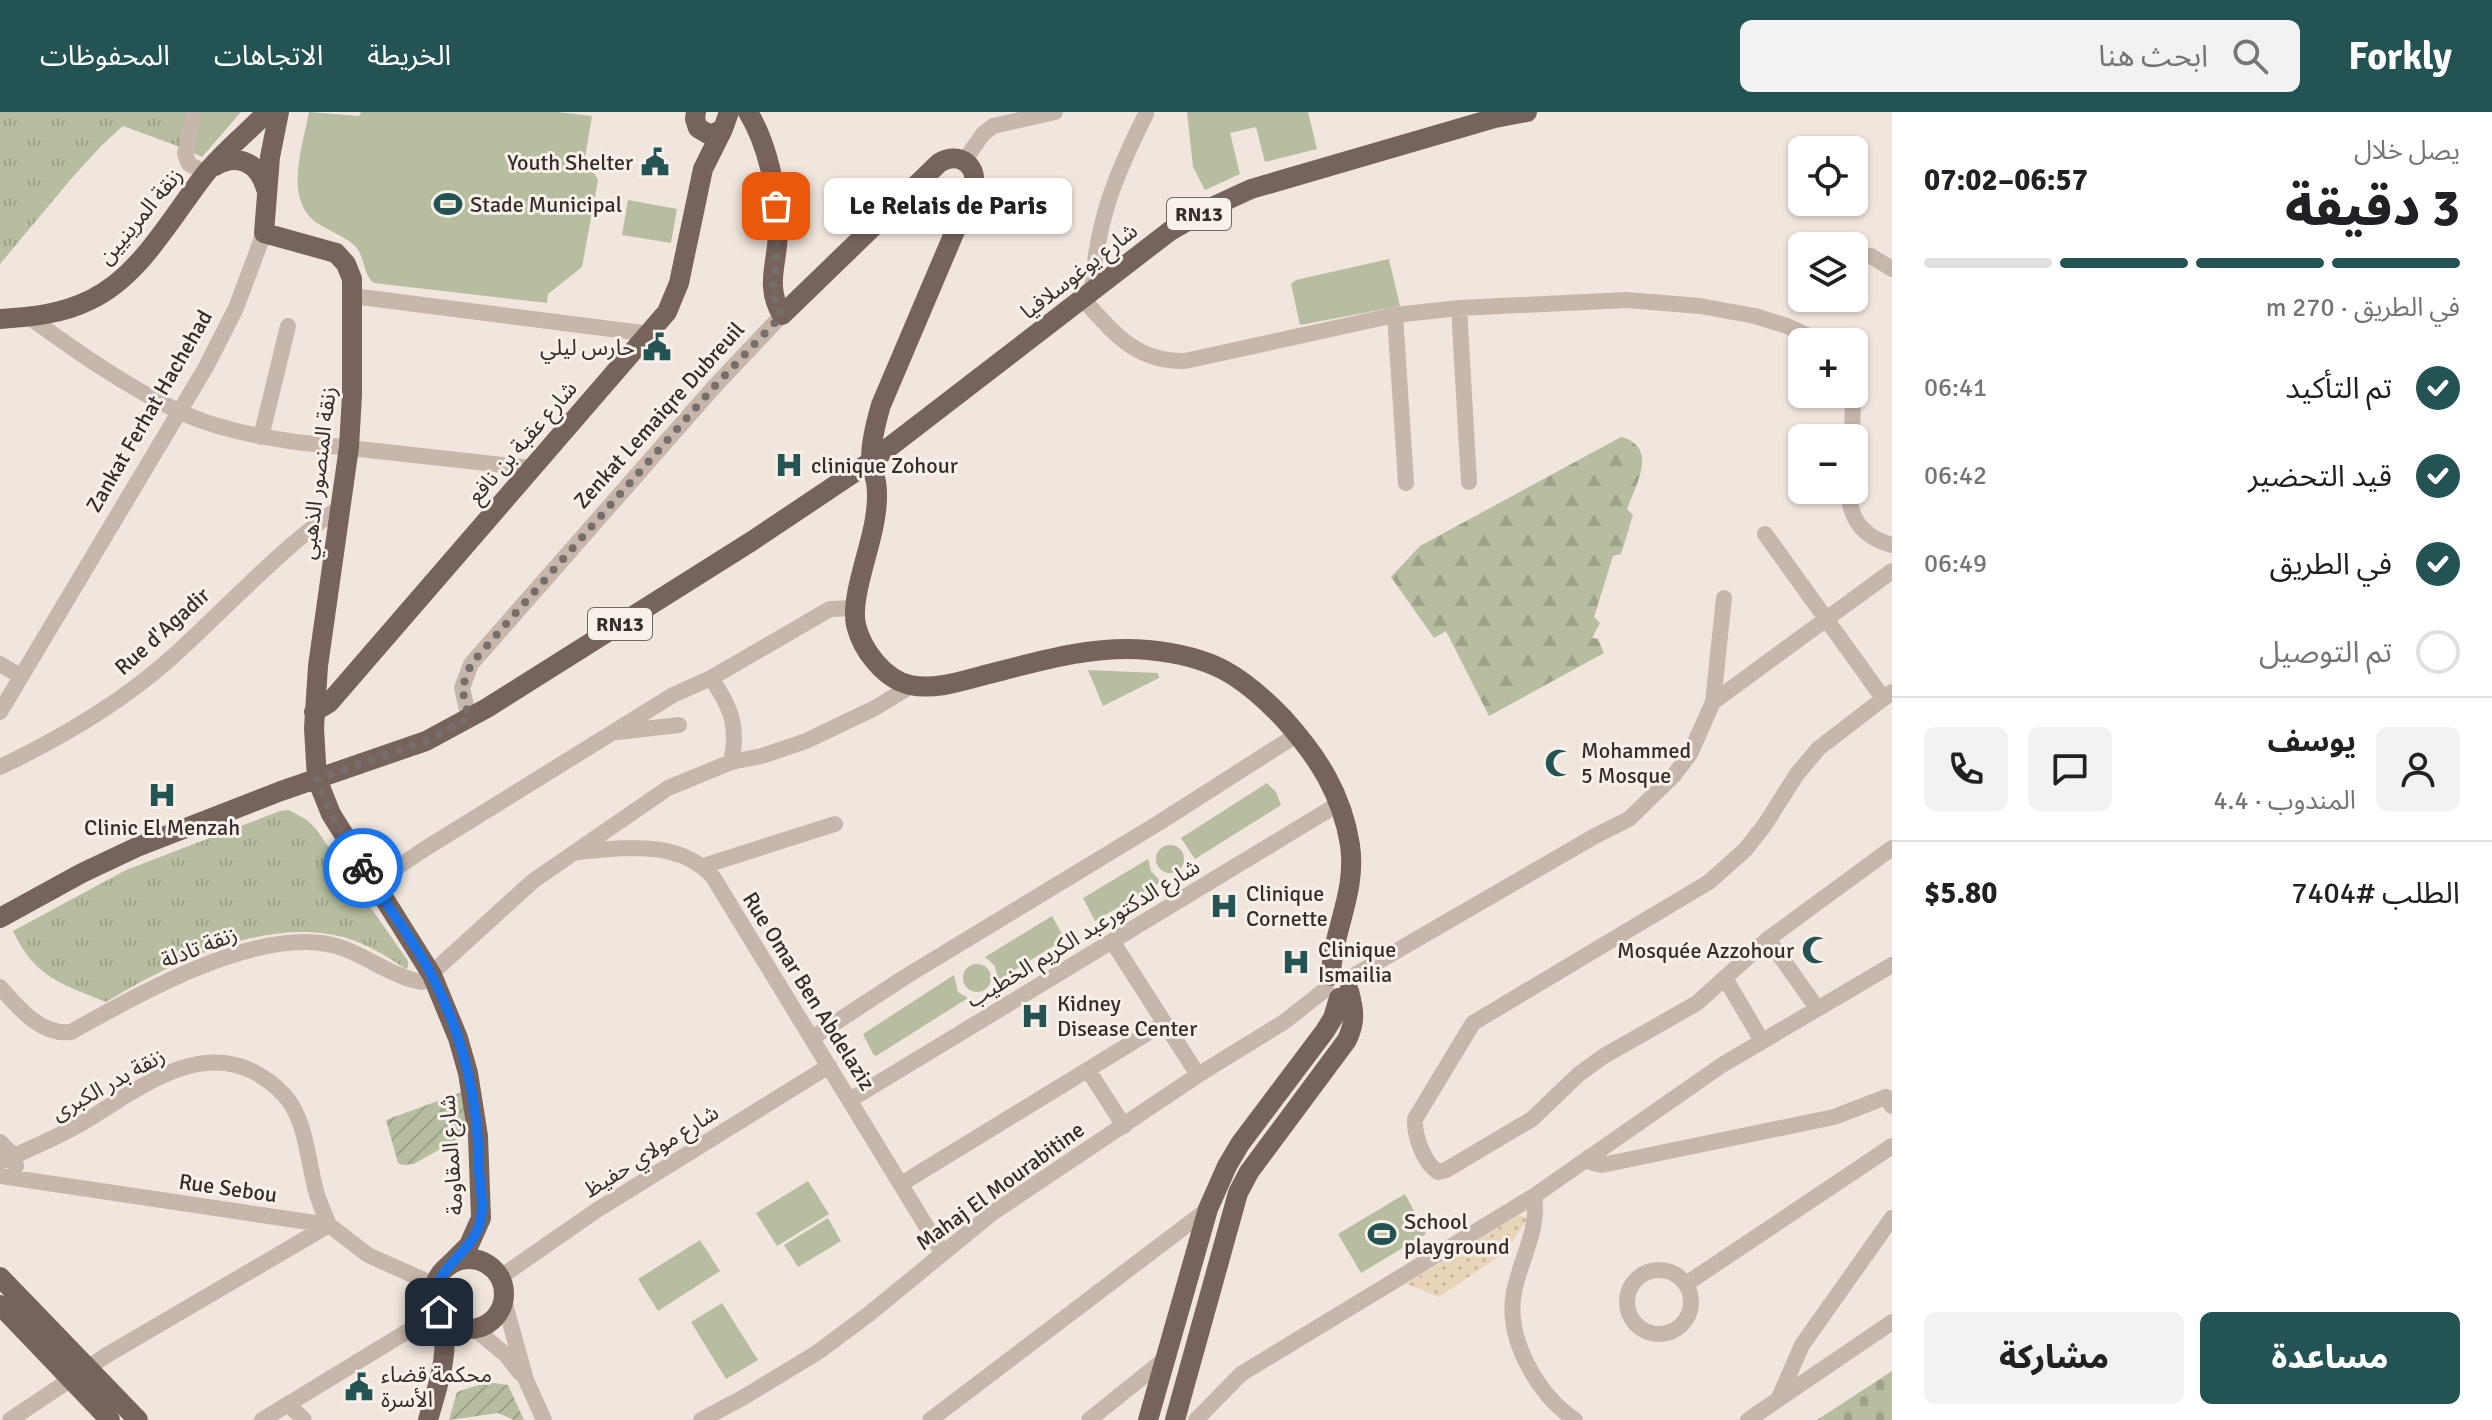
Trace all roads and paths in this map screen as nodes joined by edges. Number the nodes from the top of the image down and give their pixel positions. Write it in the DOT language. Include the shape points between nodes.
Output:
graph roads {
  1 [pos="194,112"];
  2 [pos="267,112"];
  3 [pos="279,112"];
  4 [pos="748,112"];
  5 [pos="1055,112"];
  6 [pos="1527,112"];
  7 [pos="1146,114"];
  8 [pos="696,118"];
  9 [pos="726,121"];
  10 [pos="964,161"];
  11 [pos="703,169"];
  12 [pos="208,172"];
  13 [pos="267,194"];
  14 [pos="264,233"];
  15 [pos="1871,256"];
  16 [pos="1892,269"];
  17 [pos="1087,294"];
  18 [pos="353,296"];
  19 [pos="1459,308"];
  20 [pos="782,315"];
  21 [pos="1395,315"];
  22 [pos="29,317"];
  23 [pos="0,319"];
  24 [pos="288,326"];
  25 [pos="1788,328"];
  26 [pos="650,334"];
  27 [pos="178,411"];
  28 [pos="261,437"];
  29 [pos="349,447"];
  30 [pos="870,462"];
  31 [pos="531,468"];
  32 [pos="1469,482"];
  33 [pos="1406,483"];
  34 [pos="1849,504"];
  35 [pos="339,508"];
  36 [pos="1765,534"];
  37 [pos="1892,545"];
  38 [pos="1892,571"];
  39 [pos="1724,598"];
  40 [pos="854,608"];
  41 [pos="1826,621"];
  42 [pos="0,664"];
  43 [pos="20,676"];
  44 [pos="711,678"];
  45 [pos="911,686"];
  46 [pos="1887,695"];
  47 [pos="1713,702"];
  48 [pos="0,712"];
  49 [pos="314,712"];
  50 [pos="469,718"];
  51 [pos="679,725"];
  52 [pos="611,733"];
  53 [pos="1298,734"];
  54 [pos="731,762"];
  55 [pos="0,767"];
  56 [pos="317,779"];
  57 [pos="1340,803"];
  58 [pos="835,824"];
  59 [pos="1892,848"];
  60 [pos="577,852"];
  61 [pos="703,866"];
  62 [pos="373,884"];
  63 [pos="0,918"];
  64 [pos="1768,939"];
  65 [pos="1112,941"];
  66 [pos="1892,965"];
  67 [pos="432,975"];
  68 [pos="1725,978"];
  69 [pos="1339,986"];
  70 [pos="0,987"];
  71 [pos="1817,1008"];
  72 [pos="1164,1023"];
  73 [pos="812,1038"];
  74 [pos="1762,1041"];
  75 [pos="829,1066"];
  76 [pos="1088,1070"];
  77 [pos="1198,1075"];
  78 [pos="1890,1098"];
  79 [pos="850,1100"];
  80 [pos="1124,1126"];
  81 [pos="0,1142"];
  82 [pos="1892,1146"];
  83 [pos="1589,1157"];
  84 [pos="7,1159"];
  85 [pos="0,1176"];
  86 [pos="19,1179"];
  87 [pos="901,1184"];
  88 [pos="1534,1196"];
  89 [pos="1208,1209"];
  90 [pos="481,1218"];
  91 [pos="1892,1218"];
  92 [pos="329,1225"];
  93 [pos="942,1252"];
  94 [pos="448,1266"];
  95 [pos="0,1277"];
  96 [pos="499,1282"];
  97 [pos="1686,1284"];
  98 [pos="435,1285"];
  99 [pos="0,1305"];
  100 [pos="440,1313"];
  101 [pos="1892,1322"];
  102 [pos="475,1329"];
  103 [pos="445,1359"];
  104 [pos="1165,1359"];
  105 [pos="79,1374"];
  106 [pos="526,1380"];
  107 [pos="1779,1398"];
  108 [pos="289,1405"];
  109 [pos="10,1420"];
  110 [pos="110,1420"];
  111 [pos="138,1420"];
  112 [pos="262,1420"];
  113 [pos="304,1420"];
  114 [pos="428,1420"];
  115 [pos="544,1420"];
  116 [pos="701,1420"];
  117 [pos="930,1420"];
  118 [pos="1089,1420"];
  119 [pos="1148,1420"];
  120 [pos="1175,1420"];
  121 [pos="1196,1420"];
  122 [pos="1575,1420"];
  123 [pos="1748,1420"];
  1 -- 12 [label="street" via="185,154 189,164"];
  2 -- 12 [label="main road, زنقة المرينيين"];
  3 -- 13 [label="main road, Zankat Ferhat Hachehad"];
  4 -- 20 [label="main road" via="776,206 772,293"];
  5 -- 10 [label="street" via="993,126"];
  6 -- 17 [label="main road, شارع يوغوسلافيا / RN13" via="1251,189 1170,231"];
  7 -- 17 [label="street" via="1109,192"];
  8 -- 9 [label="main road" via="701,132 710,135"];
  8 -- 11 [label="main road"];
  9 -- 11 [label="main road"];
  10 -- 20 [label="main road" via="951,158 939,163"];
  10 -- 30 [label="main road" via="975,184 881,405"];
  11 -- 26 [label="main road, شارع عقبة بن نافع" via="676,294"];
  12 -- 13 [label="main road" via="223,161 243,160 259,172"];
  12 -- 22 [label="main road, زنقة المرينيين" via="136,264 107,290 73,307"];
  13 -- 14 [label="main road, Zankat Ferhat Hachehad"];
  14 -- 18 [label="main road, زنقة المنصور الذهبي" via="336,253 350,271"];
  14 -- 27 [label="street, Zankat Ferhat Hachehad" via="224,333"];
  15 -- 16 [label="street"];
  17 -- 21 [label="street" via="1119,338 1163,361 1185,361"];
  17 -- 30 [label="main road, شارع يوغوسلافيا / RN13"];
  18 -- 26 [label="street"];
  18 -- 29 [label="main road, زنقة المنصور الذهبي"];
  19 -- 21 [label="street"];
  19 -- 25 [label="street" via="1627,300 1700,306"];
  19 -- 32 [label="street"];
  20 -- 50 [label="street, Zenkat Lemaiqre Dubreuil" via="471,664 462,688"];
  21 -- 33 [label="street"];
  22 -- 23 [label="main road, زنقة المرينيين"];
  22 -- 27 [label="street"];
  24 -- 28 [label="street"];
  26 -- 31 [label="main road, شارع عقبة بن نافع"];
  27 -- 28 [label="street"];
  27 -- 43 [label="street, Zankat Ferhat Hachehad"];
  28 -- 29 [label="street"];
  29 -- 31 [label="street"];
  29 -- 35 [label="main road, زنقة المنصور الذهبي"];
  30 -- 40 [label="main road" via="877,506"];
  30 -- 50 [label="main road, RN13"];
  31 -- 49 [label="main road, شارع عقبة بن نافع" via="329,703"];
  34 -- 37 [label="street" via="1855,522 1871,538"];
  35 -- 49 [label="main road, زنقة المنصور الذهبي"];
  35 -- 55 [label="street, Rue d'Agadir" via="263,569 148,677 68,732"];
  36 -- 41 [label="street"];
  38 -- 41 [label="street"];
  39 -- 47 [label="street"];
  40 -- 44 [label="street" via="830,609"];
  40 -- 45 [label="main road" via="860,636 872,656 886,674"];
  41 -- 46 [label="street"];
  41 -- 47 [label="street"];
  42 -- 43 [label="street"];
  43 -- 48 [label="street, Zankat Ferhat Hachehad"];
  44 -- 52 [label="street"];
  44 -- 54 [label="street" via="733,720 736,742"];
  45 -- 53 [label="main road" via="946,685 1099,650 1145,649 1221,667 1256,689"];
  45 -- 54 [label="street" via="806,741"];
  46 -- 68 [label="street" via="1819,748 1745,850 1709,882 1473,1023 1415,1119 1416,1135 1432,1168 1446,1170 1523,1126 1590,1066 1697,1003"];
  47 -- 69 [label="street, Mahaj El Mourabitine" via="1683,764 1629,819"];
  49 -- 56 [label="main road, زنقة المنصور الذهبي"];
  50 -- 56 [label="main road, RN13" via="426,741"];
  51 -- 52 [label="street"];
  52 -- 62 [label="street"];
  53 -- 57 [label="main road" via="1324,768"];
  53 -- 73 [label="street"];
  54 -- 60 [label="street" via="668,788"];
  56 -- 62 [label="main road, شارع المقاومة" via="331,814"];
  56 -- 63 [label="main road, RN13" via="137,847"];
  57 -- 65 [label="street, شارع الدكتورعبد الكريم الخطيب"];
  57 -- 69 [label="main road" via="1351,849 1351,882"];
  58 -- 61 [label="street"];
  59 -- 64 [label="street"];
  60 -- 61 [label="street" via="674,851"];
  60 -- 67 [label="street" via="533,881"];
  61 -- 73 [label="street, Rue Omar Ben Abdelaziz"];
  62 -- 67 [label="main road, شارع المقاومة"];
  64 -- 68 [label="street"];
  64 -- 71 [label="street"];
  65 -- 72 [label="street"];
  65 -- 79 [label="street, شارع الدكتورعبد الكريم الخطيب"];
  66 -- 71 [label="street"];
  67 -- 70 [label="street, زنقة تادلة" via="415,981 320,943 279,945 192,970 63,1033 23,1012"];
  67 -- 90 [label="main road, شارع المقاومة" via="471,1084"];
  68 -- 74 [label="street"];
  69 -- 77 [label="street, Mahaj El Mourabitine"];
  69 -- 89 [label="main road" via="1333,1018 1240,1144"];
  69 -- 120 [label="main road" via="1355,1017 1347,1040 1238,1193"];
  71 -- 74 [label="street"];
  72 -- 76 [label="street"];
  72 -- 77 [label="street"];
  73 -- 75 [label="street, Rue Omar Ben Abdelaziz"];
  74 -- 83 [label="street"];
  75 -- 79 [label="street, Rue Omar Ben Abdelaziz"];
  75 -- 96 [label="street, شارع مولاي حفيظ" via="597,1210"];
  76 -- 80 [label="street"];
  76 -- 87 [label="street"];
  77 -- 80 [label="street, Mahaj El Mourabitine"];
  78 -- 83 [label="street" via="1834,1117 1602,1165"];
  79 -- 87 [label="street, Rue Omar Ben Abdelaziz"];
  80 -- 93 [label="street, Mahaj El Mourabitine"];
  81 -- 84 [label="street"];
  82 -- 97 [label="street"];
  83 -- 88 [label="street"];
  84 -- 86 [label="street"];
  84 -- 92 [label="street, زنقة بدر الكبرى" via="172,1071 204,1063 240,1066 268,1080 291,1104"];
  85 -- 86 [label="street, Rue Sebou"];
  86 -- 92 [label="street, Rue Sebou"];
  87 -- 93 [label="street, Rue Omar Ben Abdelaziz"];
  88 -- 121 [label="street" via="1241,1374"];
  88 -- 122 [label="street" via="1534,1222 1514,1293 1516,1337 1538,1382"];
  89 -- 104 [label="main road"];
  89 -- 117 [label="street"];
  90 -- 94 [label="main road, شارع المقاومة" via="469,1245"];
  90 -- 96 [label="main road"];
  91 -- 107 [label="street" via="1802,1345"];
  92 -- 98 [label="street, Rue Sebou" via="368,1255"];
  92 -- 105 [label="street"];
  93 -- 116 [label="street, Mahaj El Mourabitine" via="818,1352"];
  94 -- 96 [label="main road" via="480,1262"];
  94 -- 98 [label="main road"];
  95 -- 105 [label="main road"];
  96 -- 102 [label="main road" via="497,1314"];
  96 -- 106 [label="street"];
  97 -- 97 [label="street" via="1659,1269 1639,1275 1626,1295 1631,1319 1651,1334 1676,1330 1691,1309"];
  98 -- 100 [label="main road"];
  99 -- 105 [label="main road"];
  100 -- 102 [label="main road" via="452,1325"];
  100 -- 103 [label="main road"];
  100 -- 108 [label="street"];
  101 -- 107 [label="street"];
  102 -- 103 [label="main road"];
  102 -- 106 [label="street"];
  103 -- 114 [label="main road"];
  104 -- 118 [label="street"];
  104 -- 119 [label="main road"];
  105 -- 109 [label="street"];
  105 -- 110 [label="main road"];
  105 -- 111 [label="main road"];
  106 -- 115 [label="street"];
  107 -- 123 [label="street"];
  108 -- 112 [label="street"];
  108 -- 113 [label="street"];
}
